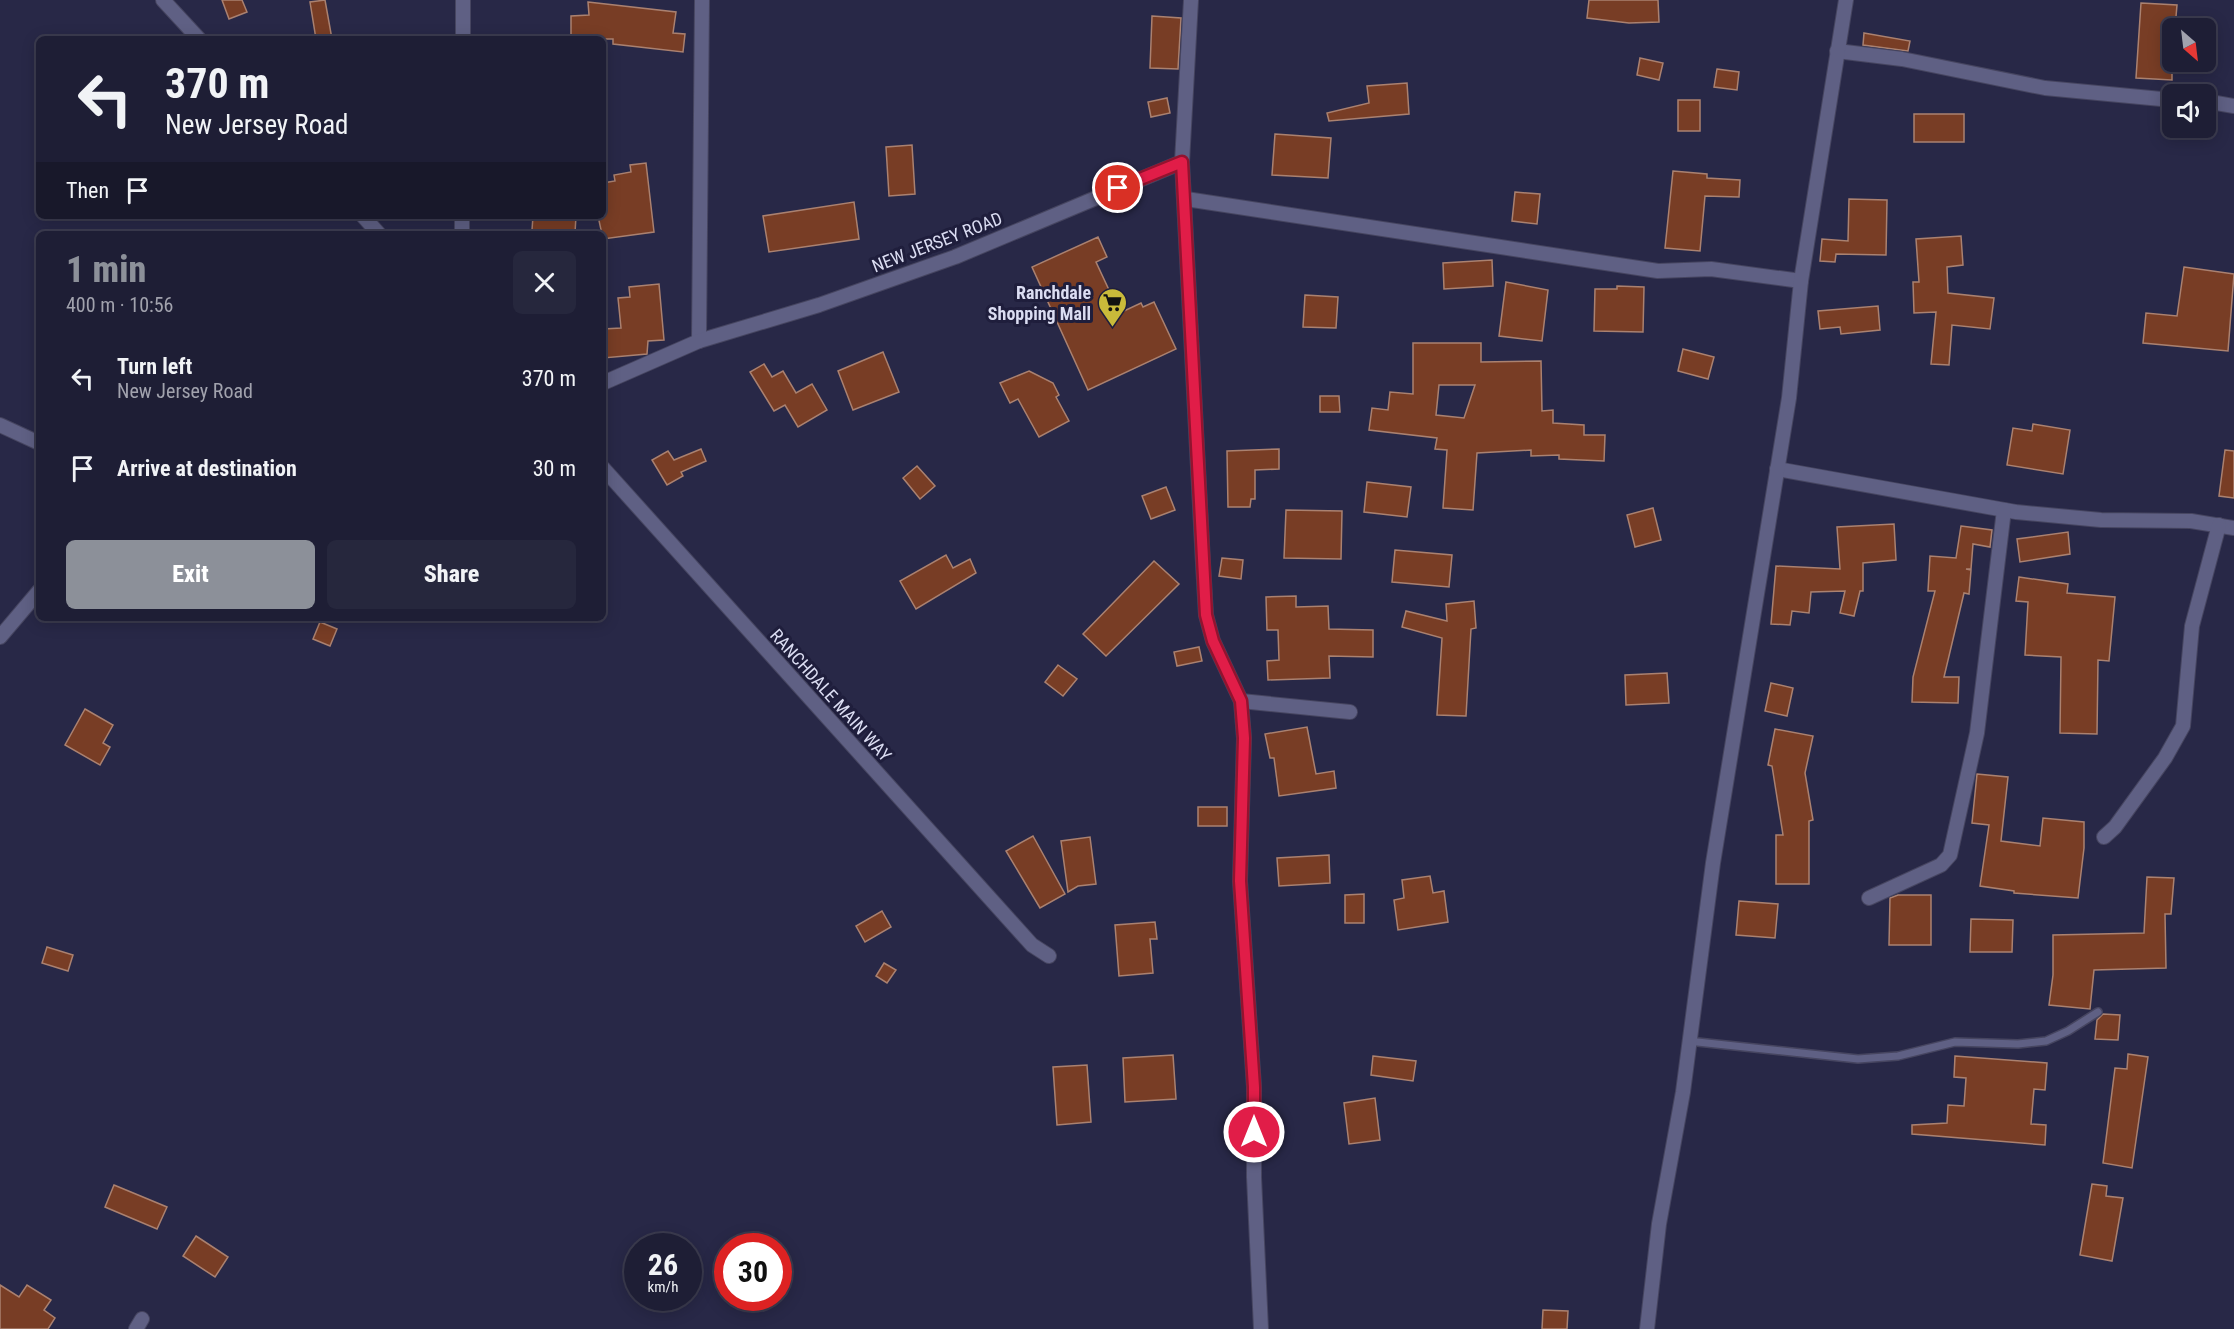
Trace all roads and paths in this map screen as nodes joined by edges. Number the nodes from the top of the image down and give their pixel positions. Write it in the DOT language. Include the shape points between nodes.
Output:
graph roads {
  1 [pos="163,0"];
  2 [pos="463,0"];
  3 [pos="702,0"];
  4 [pos="1191,0"];
  5 [pos="1846,0"];
  6 [pos="196,36"];
  7 [pos="463,36"];
  8 [pos="1838,51"];
  9 [pos="2162,99"];
  10 [pos="2216,103"];
  11 [pos="2234,106"];
  12 [pos="1182,162"];
  13 [pos="1186,199"];
  14 [pos="366,219"];
  15 [pos="376,231"];
  16 [pos="1801,281"];
  17 [pos="699,341"];
  18 [pos="606,382"];
  19 [pos="0,425"];
  20 [pos="36,442"];
  21 [pos="1777,470"];
  22 [pos="606,471"];
  23 [pos="2004,510"];
  24 [pos="2219,525"];
  25 [pos="2234,528"];
  26 [pos="36,595"];
  27 [pos="0,637"];
  28 [pos="1241,701"];
  29 [pos="1350,712"];
  30 [pos="2104,837"];
  31 [pos="1869,898"];
  32 [pos="1048,956"];
  33 [pos="2098,1012"];
  34 [pos="1688,1041"];
  35 [pos="1261,1329"];
  36 [pos="1647,1329"];
  1 -- 6 [label="street"];
  2 -- 7 [label="street"];
  3 -- 17 [label="street"];
  4 -- 12 [label="street"];
  5 -- 8 [label="street"];
  8 -- 9 [label="street" via="1902,59 2045,88"];
  8 -- 16 [label="street"];
  10 -- 11 [label="street"];
  12 -- 13 [label="street"];
  12 -- 17 [label="street, NEW JERSEY ROAD" via="955,257 819,305"];
  13 -- 16 [label="street" via="1658,271 1710,269"];
  13 -- 28 [label="street" via="1206,615 1213,641"];
  14 -- 15 [label="street"];
  16 -- 21 [label="street"];
  17 -- 18 [label="street, NEW JERSEY ROAD"];
  19 -- 20 [label="street"];
  21 -- 23 [label="street"];
  21 -- 34 [label="street"];
  22 -- 32 [label="street, RANCHDALE MAIN WAY" via="1032,945"];
  23 -- 24 [label="street" via="2101,520"];
  23 -- 31 [label="street" via="1977,733 1950,855 1941,866"];
  24 -- 25 [label="street"];
  24 -- 30 [label="street" via="2192,626 2183,726 2165,758"];
  26 -- 27 [label="street"];
  28 -- 29 [label="street"];
  28 -- 35 [label="street" via="1244,738 1240,881 1254,1087"];
  33 -- 34 [label="lane" via="2046,1041 1956,1042 1898,1056 1858,1059"];
  34 -- 36 [label="street"];
}
